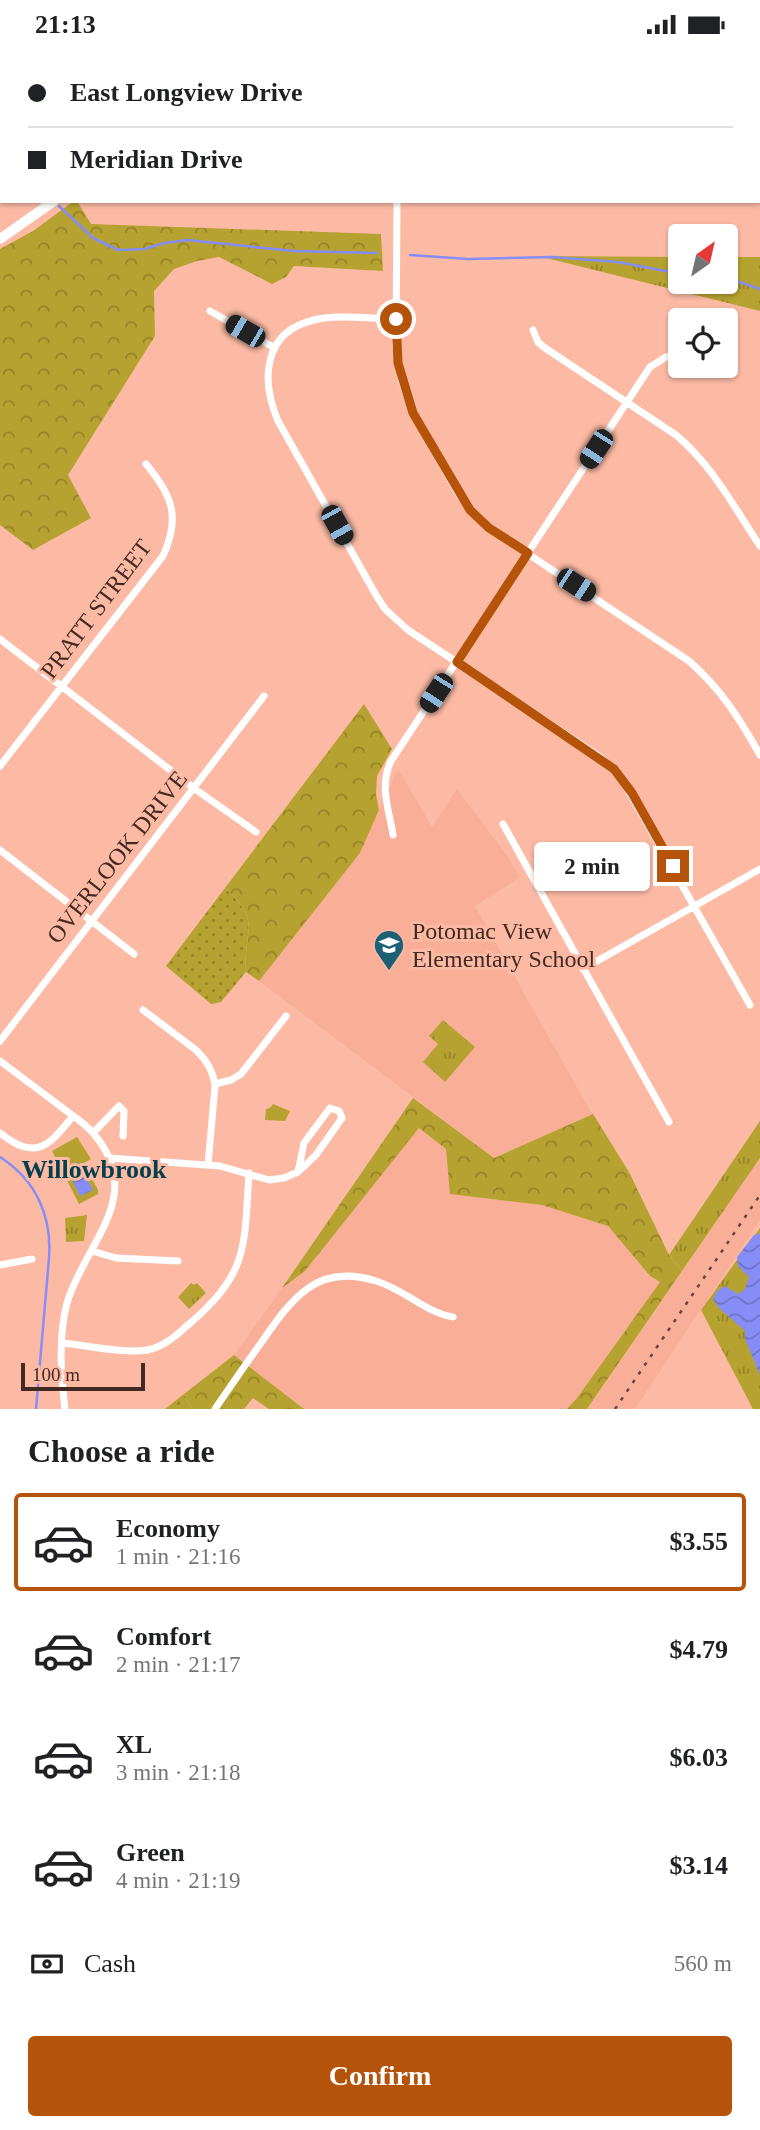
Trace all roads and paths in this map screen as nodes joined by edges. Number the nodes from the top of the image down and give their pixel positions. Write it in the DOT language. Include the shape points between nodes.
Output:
graph roads {
  1 [pos="51,203"];
  2 [pos="397,203"];
  3 [pos="0,239"];
  4 [pos="210,311"];
  5 [pos="396,319"];
  6 [pos="533,330"];
  7 [pos="275,348"];
  8 [pos="668,357"];
  9 [pos="627,402"];
  10 [pos="146,464"];
  11 [pos="760,546"];
  12 [pos="528,553"];
  13 [pos="0,639"];
  14 [pos="457,662"];
  15 [pos="62,687"];
  16 [pos="264,696"];
  17 [pos="760,755"];
  18 [pos="0,766"];
  19 [pos="195,789"];
  20 [pos="503,824"];
  21 [pos="256,832"];
  22 [pos="393,835"];
  23 [pos="0,850"];
  24 [pos="760,869"];
  25 [pos="694,905"];
  26 [pos="92,921"];
  27 [pos="134,954"];
  28 [pos="583,969"];
  29 [pos="750,1005"];
  30 [pos="143,1010"];
  31 [pos="286,1016"];
  32 [pos="0,1041"];
  33 [pos="0,1061"];
  34 [pos="215,1084"];
  35 [pos="73,1116"];
  36 [pos="669,1122"];
  37 [pos="0,1133"];
  38 [pos="93,1133"];
  39 [pos="123,1136"];
  40 [pos="108,1158"];
  41 [pos="208,1165"];
  42 [pos="298,1172"];
  43 [pos="249,1174"];
  44 [pos="92,1251"];
  45 [pos="32,1259"];
  46 [pos="178,1261"];
  47 [pos="0,1265"];
  48 [pos="453,1317"];
  49 [pos="62,1343"];
  50 [pos="65,1409"];
  51 [pos="215,1409"];
  1 -- 3 [label="street"];
  2 -- 5 [label="street"];
  4 -- 7 [label="street"];
  5 -- 7 [label="street" via="314,320 294,328"];
  5 -- 12 [label="street" via="398,363 413,413 470,510"];
  6 -- 9 [label="street" via="545,348"];
  7 -- 14 [label="street" via="267,377 273,408 376,595 402,625"];
  8 -- 9 [label="street" via="650,367"];
  9 -- 11 [label="street" via="700,457"];
  9 -- 12 [label="street"];
  10 -- 15 [label="street, PRATT STREET" via="169,498 173,521 168,545"];
  12 -- 14 [label="street"];
  12 -- 17 [label="street" via="689,660 728,702"];
  13 -- 15 [label="street"];
  14 -- 22 [label="street" via="387,770 384,787"];
  14 -- 25 [label="street" via="620,774"];
  15 -- 18 [label="street, PRATT STREET"];
  15 -- 19 [label="street"];
  16 -- 19 [label="street, OVERLOOK DRIVE"];
  19 -- 21 [label="street"];
  19 -- 26 [label="street, OVERLOOK DRIVE"];
  20 -- 28 [label="street"];
  23 -- 26 [label="street"];
  24 -- 25 [label="street"];
  25 -- 28 [label="street"];
  25 -- 29 [label="street"];
  26 -- 27 [label="street"];
  26 -- 32 [label="street, OVERLOOK DRIVE"];
  28 -- 36 [label="street"];
  30 -- 34 [label="street" via="203,1057"];
  31 -- 34 [label="street" via="241,1073"];
  33 -- 35 [label="street"];
  34 -- 41 [label="street"];
  35 -- 37 [label="street" via="53,1140 39,1148 18,1146"];
  35 -- 38 [label="street"];
  38 -- 39 [label="street" via="119,1106 124,1111"];
  38 -- 40 [label="street"];
  40 -- 41 [label="street"];
  40 -- 44 [label="street" via="114,1181 112,1204"];
  41 -- 43 [label="street"];
  42 -- 42 [label="street" via="342,1118 340,1111 327,1110 304,1143"];
  42 -- 43 [label="street" via="279,1179"];
  43 -- 49 [label="street" via="243,1253 229,1282 203,1312 170,1340 149,1350"];
  44 -- 46 [label="street" via="116,1258"];
  44 -- 49 [label="street" via="67,1303"];
  45 -- 47 [label="street"];
  48 -- 51 [label="street" via="434,1312 374,1280 345,1276 323,1280 293,1299"];
  49 -- 50 [label="street"];
}
